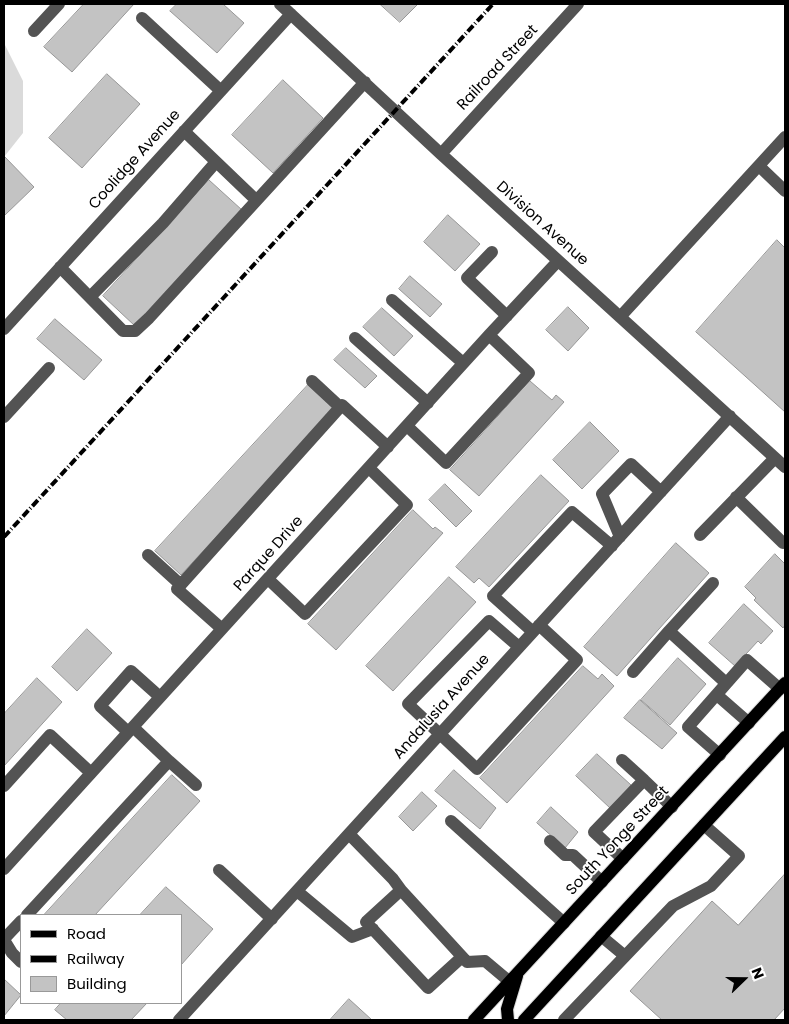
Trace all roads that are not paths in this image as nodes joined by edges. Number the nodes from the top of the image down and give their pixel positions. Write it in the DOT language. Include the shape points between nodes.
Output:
graph roads {
  1 [pos="59,4"];
  2 [pos="280,4"];
  3 [pos="578,4"];
  4 [pos="291,14"];
  5 [pos="142,18"];
  6 [pos="34,31"];
  7 [pos="365,82"];
  8 [pos="221,90"];
  9 [pos="184,131"];
  10 [pos="785,137"];
  11 [pos="441,154"];
  12 [pos="216,162"];
  13 [pos="759,166"];
  14 [pos="785,191"];
  15 [pos="256,200"];
  16 [pos="492,252"];
  17 [pos="558,261"];
  18 [pos="60,267"];
  19 [pos="90,297"];
  20 [pos="392,300"];
  21 [pos="507,316"];
  22 [pos="620,317"];
  23 [pos="4,329"];
  24 [pos="489,335"];
  25 [pos="355,338"];
  26 [pos="463,363"];
  27 [pos="49,368"];
  28 [pos="312,381"];
  29 [pos="428,403"];
  30 [pos="340,407"];
  31 [pos="730,416"];
  32 [pos="4,417"];
  33 [pos="407,426"];
  34 [pos="388,447"];
  35 [pos="775,458"];
  36 [pos="785,467"];
  37 [pos="369,468"];
  38 [pos="661,492"];
  39 [pos="736,497"];
  40 [pos="700,535"];
  41 [pos="616,541"];
  42 [pos="783,542"];
  43 [pos="148,555"];
  44 [pos="268,579"];
  45 [pos="712,583"];
  46 [pos="181,585"];
  47 [pos="222,629"];
  48 [pos="536,629"];
  49 [pos="669,631"];
  50 [pos="519,647"];
  51 [pos="633,672"];
  52 [pos="726,683"];
  53 [pos="783,686"];
  54 [pos="717,695"];
  55 [pos="160,697"];
  56 [pos="749,723"];
  57 [pos="130,730"];
  58 [pos="440,734"];
  59 [pos="785,737"];
  60 [pos="720,755"];
  61 [pos="622,760"];
  62 [pos="169,761"];
  63 [pos="91,773"];
  64 [pos="644,780"];
  65 [pos="196,785"];
  66 [pos="4,786"];
  67 [pos="672,807"];
  68 [pos="451,821"];
  69 [pos="704,825"];
  70 [pos="349,834"];
  71 [pos="550,841"];
  72 [pos="623,859"];
  73 [pos="4,869"];
  74 [pos="219,870"];
  75 [pos="602,882"];
  76 [pos="401,890"];
  77 [pos="297,891"];
  78 [pos="28,914"];
  79 [pos="272,919"];
  80 [pos="20,922"];
  81 [pos="564,923"];
  82 [pos="373,929"];
  83 [pos="601,936"];
  84 [pos="4,939"];
  85 [pos="625,956"];
  86 [pos="462,957"];
  87 [pos="20,961"];
  88 [pos="519,972"];
  89 [pos="510,982"];
  90 [pos="526,1019"];
  91 [pos="179,1020"];
  92 [pos="474,1020"];
  93 [pos="508,1020"];
  94 [pos="564,1020"];
  1 -- 6 [label="street"];
  2 -- 4 [label="street, Division Avenue"];
  3 -- 11 [label="street, Railroad Street"];
  4 -- 7 [label="street, Division Avenue"];
  4 -- 8 [label="street, Coolidge Avenue"];
  5 -- 8 [label="street"];
  7 -- 11 [label="street, Division Avenue"];
  7 -- 15 [label="street"];
  8 -- 9 [label="street, Coolidge Avenue"];
  9 -- 12 [label="street"];
  9 -- 18 [label="street, Coolidge Avenue"];
  10 -- 13 [label="street"];
  11 -- 17 [label="street, Division Avenue"];
  12 -- 15 [label="street"];
  12 -- 19 [label="street"];
  13 -- 14 [label="street"];
  13 -- 22 [label="street"];
  15 -- 19 [label="street" via="134,331 123,331"];
  16 -- 21 [label="street" via="467,278"];
  17 -- 21 [label="street, Parque Drive"];
  17 -- 22 [label="street, Division Avenue"];
  18 -- 19 [label="street"];
  18 -- 23 [label="street, Coolidge Avenue"];
  20 -- 26 [label="street"];
  21 -- 24 [label="street, Parque Drive"];
  22 -- 31 [label="street, Division Avenue"];
  24 -- 26 [label="street, Parque Drive"];
  24 -- 33 [label="street" via="529,373 446,463"];
  25 -- 29 [label="street"];
  26 -- 29 [label="street, Parque Drive"];
  27 -- 32 [label="street"];
  28 -- 30 [label="street"];
  29 -- 33 [label="street, Parque Drive"];
  30 -- 34 [label="street" via="342,405"];
  30 -- 46 [label="street"];
  31 -- 35 [label="street, Division Avenue"];
  31 -- 38 [label="street, Andalusia Avenue"];
  33 -- 34 [label="street, Parque Drive"];
  34 -- 37 [label="street, Parque Drive"];
  35 -- 36 [label="street, Division Avenue"];
  35 -- 39 [label="street"];
  37 -- 44 [label="street, Parque Drive"];
  37 -- 44 [label="street" via="407,505 305,614"];
  38 -- 41 [label="street, Andalusia Avenue"];
  38 -- 41 [label="street" via="631,464 602,494"];
  39 -- 40 [label="street"];
  39 -- 42 [label="street"];
  41 -- 48 [label="street, Andalusia Avenue"];
  41 -- 48 [label="street" via="572,512 493,596"];
  43 -- 46 [label="street"];
  44 -- 47 [label="street, Parque Drive"];
  45 -- 49 [label="street"];
  46 -- 47 [label="street" via="177,589"];
  47 -- 55 [label="street, Parque Drive"];
  48 -- 50 [label="street, Andalusia Avenue"];
  48 -- 58 [label="street" via="577,660 477,769"];
  49 -- 51 [label="street"];
  49 -- 52 [label="street"];
  50 -- 58 [label="street, Andalusia Avenue"];
  50 -- 58 [label="street" via="488,621 408,704"];
  52 -- 53 [label="street" via="747,660"];
  52 -- 54 [label="street"];
  53 -- 56 [label="main road, South Yonge Street"];
  54 -- 56 [label="street"];
  54 -- 60 [label="street" via="688,727"];
  55 -- 57 [label="street, Parque Drive"];
  55 -- 57 [label="street" via="131,671 100,706"];
  56 -- 60 [label="main road, South Yonge Street"];
  57 -- 62 [label="street"];
  57 -- 63 [label="street, Parque Drive"];
  58 -- 70 [label="street, Andalusia Avenue"];
  59 -- 69 [label="main road"];
  60 -- 67 [label="main road, South Yonge Street"];
  61 -- 64 [label="street"];
  62 -- 65 [label="street"];
  62 -- 78 [label="street"];
  63 -- 66 [label="street" via="50,735"];
  63 -- 73 [label="street, Parque Drive"];
  64 -- 67 [label="street"];
  64 -- 72 [label="street" via="594,832"];
  67 -- 72 [label="main road, South Yonge Street"];
  68 -- 81 [label="street"];
  69 -- 83 [label="main road"];
  69 -- 85 [label="street" via="739,856 711,886 673,906"];
  70 -- 76 [label="street"];
  70 -- 77 [label="street, Andalusia Avenue"];
  71 -- 75 [label="street" via="565,855 573,854"];
  72 -- 75 [label="main road, South Yonge Street"];
  74 -- 79 [label="street"];
  75 -- 81 [label="main road, South Yonge Street"];
  76 -- 82 [label="street" via="366,922"];
  76 -- 86 [label="street"];
  77 -- 79 [label="street, Andalusia Avenue"];
  77 -- 82 [label="street" via="352,937"];
  79 -- 91 [label="street, Andalusia Avenue"];
  80 -- 84 [label="street"];
  81 -- 88 [label="main road, South Yonge Street"];
  82 -- 86 [label="street" via="428,988"];
  83 -- 85 [label="street"];
  83 -- 90 [label="main road"];
  84 -- 87 [label="street"];
  85 -- 94 [label="street"];
  86 -- 89 [label="street" via="467,962 485,961"];
  88 -- 89 [label="main road, South Yonge Street"];
  88 -- 93 [label="main road" via="507,1009"];
  89 -- 92 [label="main road, South Yonge Street"];
}
